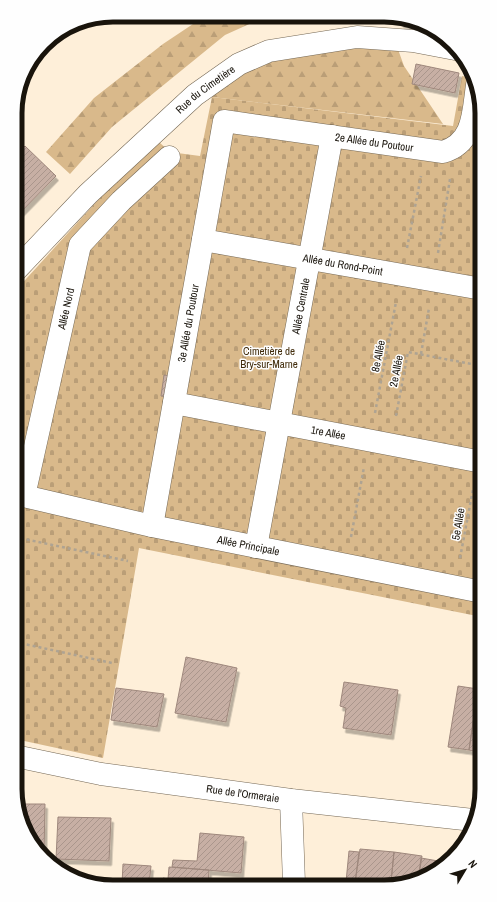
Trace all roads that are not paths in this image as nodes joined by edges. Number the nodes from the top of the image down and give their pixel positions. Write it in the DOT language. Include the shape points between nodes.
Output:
graph roads {
  1 [pos="448,48"];
  2 [pos="474,102"];
  3 [pos="224,121"];
  4 [pos="332,136"];
  5 [pos="169,156"];
  6 [pos="203,240"];
  7 [pos="309,259"];
  8 [pos="22,264"];
  9 [pos="475,288"];
  10 [pos="174,403"];
  11 [pos="279,423"];
  12 [pos="475,461"];
  13 [pos="22,487"];
  14 [pos="22,495"];
  15 [pos="152,526"];
  16 [pos="256,547"];
  17 [pos="475,591"];
  18 [pos="22,757"];
  19 [pos="291,800"];
  20 [pos="470,820"];
  21 [pos="294,880"];
  1 -- 8 [label="street, Rue du Cimetière" via="413,41 357,37 269,51 239,64 195,95 93,189"];
  2 -- 4 [label="street, 2e Allée du Poutour" via="470,129 464,140 454,149 443,152"];
  3 -- 4 [label="street, 2e Allée du Poutour"];
  3 -- 6 [label="street, 3e Allée du Poutour"];
  4 -- 7 [label="street, Allée Centrale"];
  5 -- 13 [label="street, Allée Nord" via="121,201 80,245"];
  6 -- 7 [label="street, Allée du Rond-Point"];
  6 -- 10 [label="street, 3e Allée du Poutour"];
  7 -- 9 [label="street, Allée du Rond-Point"];
  7 -- 11 [label="street, Allée Centrale"];
  10 -- 11 [label="street, 1re Allée"];
  10 -- 15 [label="street, 3e Allée du Poutour"];
  11 -- 12 [label="street, 1re Allée"];
  11 -- 16 [label="street, Allée Centrale"];
  14 -- 15 [label="street, Allée Principale"];
  15 -- 16 [label="street, Allée Principale"];
  16 -- 17 [label="street, Allée Principale"];
  18 -- 19 [label="street, Rue de l'Ormeraie" via="101,774"];
  19 -- 20 [label="street, Rue de l'Ormeraie"];
  19 -- 21 [label="street"];
}
